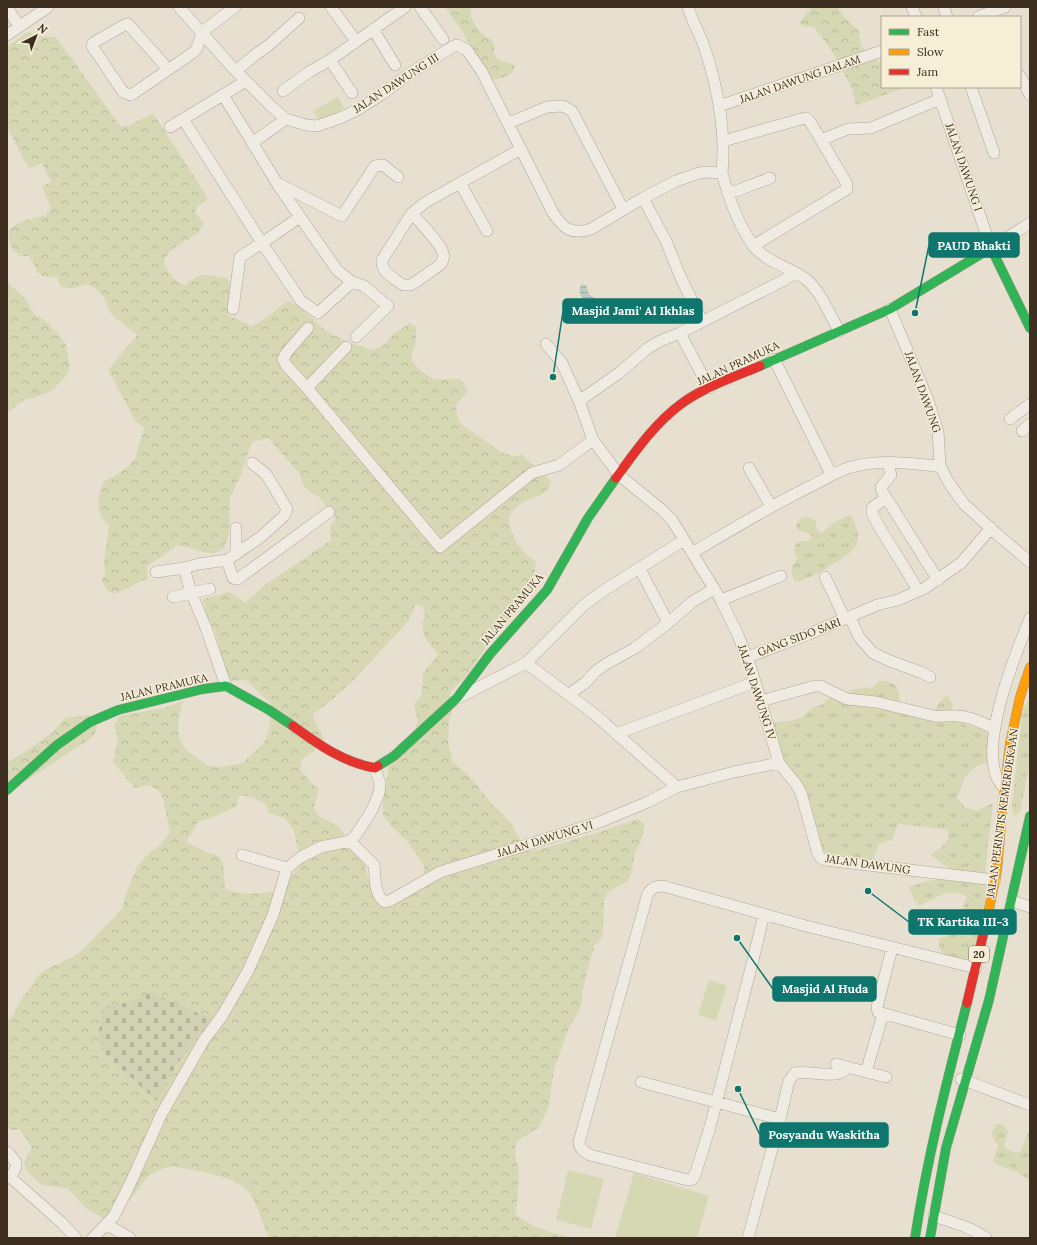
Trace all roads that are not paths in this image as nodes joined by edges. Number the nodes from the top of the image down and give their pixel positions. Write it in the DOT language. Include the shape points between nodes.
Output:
graph roads {
  1 [pos="7,7"];
  2 [pos="48,7"];
  3 [pos="179,7"];
  4 [pos="235,7"];
  5 [pos="331,7"];
  6 [pos="405,7"];
  7 [pos="420,7"];
  8 [pos="688,7"];
  9 [pos="1005,7"];
  10 [pos="990,15"];
  11 [pos="299,18"];
  12 [pos="19,26"];
  13 [pos="373,29"];
  14 [pos="202,32"];
  15 [pos="7,35"];
  16 [pos="443,39"];
  17 [pos="356,41"];
  18 [pos="881,51"];
  19 [pos="330,60"];
  20 [pos="395,66"];
  21 [pos="168,69"];
  22 [pos="237,70"];
  23 [pos="1021,78"];
  24 [pos="246,81"];
  25 [pos="936,88"];
  26 [pos="971,88"];
  27 [pos="283,90"];
  28 [pos="352,94"];
  29 [pos="223,95"];
  30 [pos="1030,95"];
  31 [pos="940,100"];
  32 [pos="719,106"];
  33 [pos="183,119"];
  34 [pos="286,119"];
  35 [pos="509,123"];
  36 [pos="170,127"];
  37 [pos="821,140"];
  38 [pos="723,141"];
  39 [pos="252,142"];
  40 [pos="521,149"];
  41 [pos="994,153"];
  42 [pos="722,173"];
  43 [pos="398,177"];
  44 [pos="770,178"];
  45 [pos="276,183"];
  46 [pos="460,183"];
  47 [pos="727,191"];
  48 [pos="643,198"];
  49 [pos="623,209"];
  50 [pos="412,213"];
  51 [pos="300,217"];
  52 [pos="1030,223"];
  53 [pos="487,231"];
  54 [pos="262,243"];
  55 [pos="754,246"];
  56 [pos="991,248"];
  57 [pos="795,273"];
  58 [pos="352,282"];
  59 [pos="233,309"];
  60 [pos="890,309"];
  61 [pos="702,321"];
  62 [pos="308,328"];
  63 [pos="1030,328"];
  64 [pos="840,331"];
  65 [pos="680,333"];
  66 [pos="356,337"];
  67 [pos="546,344"];
  68 [pos="346,347"];
  69 [pos="774,359"];
  70 [pos="307,388"];
  71 [pos="709,388"];
  72 [pos="579,401"];
  73 [pos="1030,404"];
  74 [pos="1010,419"];
  75 [pos="593,440"];
  76 [pos="252,463"];
  77 [pos="888,463"];
  78 [pos="940,466"];
  79 [pos="749,468"];
  80 [pos="619,474"];
  81 [pos="831,474"];
  82 [pos="886,498"];
  83 [pos="771,506"];
  84 [pos="329,512"];
  85 [pos="236,528"];
  86 [pos="991,528"];
  87 [pos="684,540"];
  88 [pos="692,553"];
  89 [pos="232,557"];
  90 [pos="1030,562"];
  91 [pos="184,568"];
  92 [pos="640,569"];
  93 [pos="156,572"];
  94 [pos="781,576"];
  95 [pos="825,577"];
  96 [pos="938,580"];
  97 [pos="210,589"];
  98 [pos="714,589"];
  99 [pos="191,592"];
  100 [pos="918,592"];
  101 [pos="173,597"];
  102 [pos="720,600"];
  103 [pos="848,618"];
  104 [pos="1030,618"];
  105 [pos="668,623"];
  106 [pos="748,657"];
  107 [pos="526,663"];
  108 [pos="1030,667"];
  109 [pos="930,677"];
  110 [pos="755,682"];
  111 [pos="226,686"];
  112 [pos="569,694"];
  113 [pos="1030,694"];
  114 [pos="458,698"];
  115 [pos="761,701"];
  116 [pos="1020,701"];
  117 [pos="994,728"];
  118 [pos="616,734"];
  119 [pos="779,763"];
  120 [pos="375,768"];
  121 [pos="677,787"];
  122 [pos="1004,788"];
  123 [pos="7,790"];
  124 [pos="1030,816"];
  125 [pos="350,841"];
  126 [pos="242,855"];
  127 [pos="287,868"];
  128 [pos="995,880"];
  129 [pos="1012,901"];
  130 [pos="1030,907"];
  131 [pos="764,914"];
  132 [pos="892,948"];
  133 [pos="976,968"];
  134 [pos="883,1014"];
  135 [pos="960,1035"];
  136 [pos="866,1072"];
  137 [pos="949,1075"];
  138 [pos="886,1077"];
  139 [pos="966,1080"];
  140 [pos="641,1082"];
  141 [pos="716,1102"];
  142 [pos="1030,1105"];
  143 [pos="780,1119"];
  144 [pos="7,1152"];
  145 [pos="8,1176"];
  146 [pos="934,1216"];
  147 [pos="106,1224"];
  148 [pos="76,1238"];
  149 [pos="93,1238"];
  150 [pos="130,1238"];
  151 [pos="748,1238"];
  152 [pos="915,1238"];
  153 [pos="930,1238"];
  154 [pos="986,1238"];
  1 -- 12 [label="street"];
  2 -- 12 [label="street"];
  3 -- 14 [label="street, JALAN DAWUNG III"];
  4 -- 14 [label="street"];
  5 -- 17 [label="street"];
  6 -- 13 [label="street"];
  7 -- 16 [label="street"];
  8 -- 32 [label="street" via="705,48"];
  9 -- 10 [label="street"];
  11 -- 22 [label="street"];
  12 -- 15 [label="street"];
  13 -- 17 [label="street"];
  13 -- 20 [label="street"];
  14 -- 21 [label="street" via="194,52"];
  14 -- 22 [label="street, JALAN DAWUNG III"];
  17 -- 19 [label="street"];
  18 -- 32 [label="street, JALAN DAWUNG DALAM"];
  19 -- 27 [label="street"];
  19 -- 28 [label="street"];
  21 -- 21 [label="street" via="130,95 123,92 92,46 93,43 128,24"];
  22 -- 24 [label="street, JALAN DAWUNG III"];
  23 -- 30 [label="street"];
  24 -- 29 [label="street"];
  24 -- 34 [label="street, JALAN DAWUNG III"];
  25 -- 31 [label="street, JALAN DAWUNG I"];
  26 -- 41 [label="street"];
  29 -- 33 [label="street"];
  29 -- 39 [label="street"];
  31 -- 37 [label="street" via="871,128 848,128"];
  31 -- 56 [label="street, JALAN DAWUNG I"];
  32 -- 38 [label="street"];
  33 -- 36 [label="street"];
  33 -- 54 [label="street"];
  34 -- 35 [label="street, JALAN DAWUNG III" via="317,126 340,118 359,109 408,74 457,45 467,50 482,72"];
  34 -- 39 [label="street"];
  35 -- 40 [label="street, JALAN DAWUNG III"];
  35 -- 49 [label="street" via="547,107 563,106 572,112"];
  37 -- 38 [label="street" via="809,120 805,118"];
  37 -- 55 [label="street" via="847,184 847,189"];
  38 -- 42 [label="street"];
  39 -- 45 [label="street"];
  40 -- 46 [label="street"];
  40 -- 49 [label="street, JALAN DAWUNG III" via="553,213 567,229 583,231"];
  42 -- 47 [label="street"];
  42 -- 48 [label="street, JALAN DAWUNG III" via="699,172"];
  43 -- 45 [label="street" via="384,165 375,166 342,216"];
  44 -- 47 [label="street" via="736,191"];
  45 -- 51 [label="street"];
  46 -- 50 [label="street"];
  46 -- 53 [label="street"];
  47 -- 55 [label="street"];
  48 -- 49 [label="street, JALAN DAWUNG III"];
  48 -- 61 [label="street" via="666,241"];
  50 -- 50 [label="street" via="382,260 381,266 403,286 411,285 440,265 444,254"];
  51 -- 54 [label="street"];
  51 -- 58 [label="street" via="337,270"];
  52 -- 56 [label="street"];
  54 -- 58 [label="street" via="301,301 318,313"];
  54 -- 59 [label="street" via="240,257"];
  55 -- 57 [label="street"];
  56 -- 60 [label="main road, JALAN PRAMUKA"];
  56 -- 63 [label="main road"];
  57 -- 61 [label="street"];
  57 -- 64 [label="street" via="814,288"];
  58 -- 66 [label="street" via="364,286 388,306"];
  60 -- 64 [label="main road, JALAN PRAMUKA"];
  60 -- 78 [label="street, JALAN DAWUNG" via="915,367 938,431"];
  61 -- 65 [label="street"];
  62 -- 70 [label="street" via="283,359"];
  64 -- 69 [label="main road, JALAN PRAMUKA"];
  65 -- 71 [label="street"];
  65 -- 72 [label="street" via="648,348 619,373"];
  67 -- 72 [label="street, JALAN DAWUNG IV" via="562,364"];
  68 -- 70 [label="street"];
  69 -- 71 [label="main road, JALAN PRAMUKA"];
  69 -- 81 [label="street"];
  70 -- 75 [label="street" via="440,547 532,473 560,465"];
  71 -- 80 [label="main road, JALAN PRAMUKA" via="681,404 664,419 643,441"];
  72 -- 75 [label="street, JALAN DAWUNG IV"];
  73 -- 74 [label="street"];
  75 -- 80 [label="street, JALAN DAWUNG IV"];
  76 -- 89 [label="street" via="266,474 287,509 279,521"];
  77 -- 78 [label="street"];
  77 -- 81 [label="street" via="869,463"];
  77 -- 82 [label="street" via="891,475 881,487"];
  78 -- 86 [label="street, JALAN DAWUNG" via="964,504"];
  79 -- 83 [label="street"];
  80 -- 87 [label="street, JALAN DAWUNG IV" via="672,520"];
  80 -- 114 [label="main road, JALAN PRAMUKA" via="588,518 547,590 490,654"];
  81 -- 83 [label="street"];
  82 -- 96 [label="street"];
  82 -- 100 [label="street" via="872,508 872,513"];
  83 -- 88 [label="street"];
  84 -- 89 [label="street" via="238,579 233,578"];
  85 -- 89 [label="street"];
  86 -- 90 [label="street, JALAN DAWUNG"];
  86 -- 96 [label="street, GANG SIDO SARI" via="961,563"];
  87 -- 88 [label="street, JALAN DAWUNG IV"];
  87 -- 92 [label="street"];
  88 -- 98 [label="street, JALAN DAWUNG IV"];
  89 -- 91 [label="street"];
  91 -- 93 [label="street"];
  91 -- 99 [label="street"];
  92 -- 105 [label="street"];
  92 -- 107 [label="street" via="579,609"];
  94 -- 102 [label="street"];
  95 -- 103 [label="street"];
  96 -- 100 [label="street, GANG SIDO SARI"];
  97 -- 99 [label="street"];
  98 -- 102 [label="street, JALAN DAWUNG IV"];
  98 -- 105 [label="street" via="692,602"];
  99 -- 101 [label="street"];
  99 -- 111 [label="street"];
  100 -- 103 [label="street, GANG SIDO SARI" via="877,605"];
  102 -- 106 [label="street, JALAN DAWUNG IV"];
  103 -- 106 [label="street, GANG SIDO SARI"];
  103 -- 109 [label="street, GANG SIDO SARI" via="859,637 873,653"];
  104 -- 117 [label="street" via="1011,669"];
  105 -- 112 [label="street" via="635,648 606,664"];
  106 -- 110 [label="street, JALAN DAWUNG IV"];
  107 -- 112 [label="street"];
  107 -- 114 [label="street"];
  108 -- 116 [label="main road, JALAN PERINTIS KEMERDEKAAN / 20"];
  110 -- 115 [label="street, JALAN DAWUNG IV"];
  110 -- 118 [label="street"];
  111 -- 120 [label="main road" via="269,710 336,755"];
  111 -- 123 [label="main road, JALAN PRAMUKA" via="118,710 90,722 57,745"];
  112 -- 118 [label="street"];
  113 -- 116 [label="main road"];
  114 -- 120 [label="main road, JALAN PRAMUKA" via="394,756"];
  115 -- 117 [label="street" via="820,686 847,699 882,703 934,716 957,716 976,720"];
  115 -- 119 [label="street, JALAN DAWUNG IV"];
  116 -- 122 [label="main road, JALAN PERINTIS KEMERDEKAAN / 20" via="1012,733"];
  117 -- 122 [label="street" via="993,760 996,776"];
  118 -- 121 [label="street"];
  119 -- 121 [label="street, JALAN DAWUNG VI"];
  119 -- 128 [label="street, JALAN DAWUNG" via="801,792 821,858"];
  120 -- 125 [label="street" via="380,784 379,793 372,810"];
  121 -- 125 [label="street, JALAN DAWUNG VI" via="597,823 440,872 385,902 380,898 376,887 374,865"];
  122 -- 128 [label="main road, JALAN PERINTIS KEMERDEKAAN / 20"];
  124 -- 129 [label="main road, JALAN PERINTIS KEMERDEKAAN / 20"];
  125 -- 127 [label="street" via="321,848 301,857"];
  126 -- 127 [label="street"];
  127 -- 147 [label="street" via="273,915 248,971 162,1113 114,1216"];
  128 -- 133 [label="main road, JALAN PERINTIS KEMERDEKAAN / 20"];
  129 -- 130 [label="street"];
  129 -- 139 [label="main road, JALAN PERINTIS KEMERDEKAAN / 20" via="989,1000"];
  131 -- 132 [label="street"];
  131 -- 141 [label="street"];
  131 -- 141 [label="street" via="663,886 651,889 580,1147 590,1154 688,1180 693,1179"];
  132 -- 133 [label="street"];
  132 -- 134 [label="street" via="877,1007 878,1012"];
  133 -- 135 [label="main road, JALAN PERINTIS KEMERDEKAAN / 20"];
  134 -- 135 [label="street"];
  134 -- 136 [label="street"];
  135 -- 137 [label="main road, JALAN PERINTIS KEMERDEKAAN / 20"];
  136 -- 138 [label="street"];
  136 -- 143 [label="street" via="842,1066 844,1072 839,1074 795,1073 789,1081"];
  137 -- 139 [label="street"];
  137 -- 152 [label="main road, JALAN PERINTIS KEMERDEKAAN / 20" via="926,1173"];
  139 -- 142 [label="street"];
  139 -- 146 [label="main road, JALAN PERINTIS KEMERDEKAAN / 20" via="946,1148"];
  140 -- 141 [label="street"];
  141 -- 143 [label="street"];
  143 -- 151 [label="street"];
  144 -- 145 [label="street" via="17,1165"];
  145 -- 148 [label="street"];
  146 -- 153 [label="main road, JALAN PERINTIS KEMERDEKAAN / 20"];
  146 -- 154 [label="street"];
  147 -- 149 [label="street"];
  147 -- 150 [label="street"];
}
